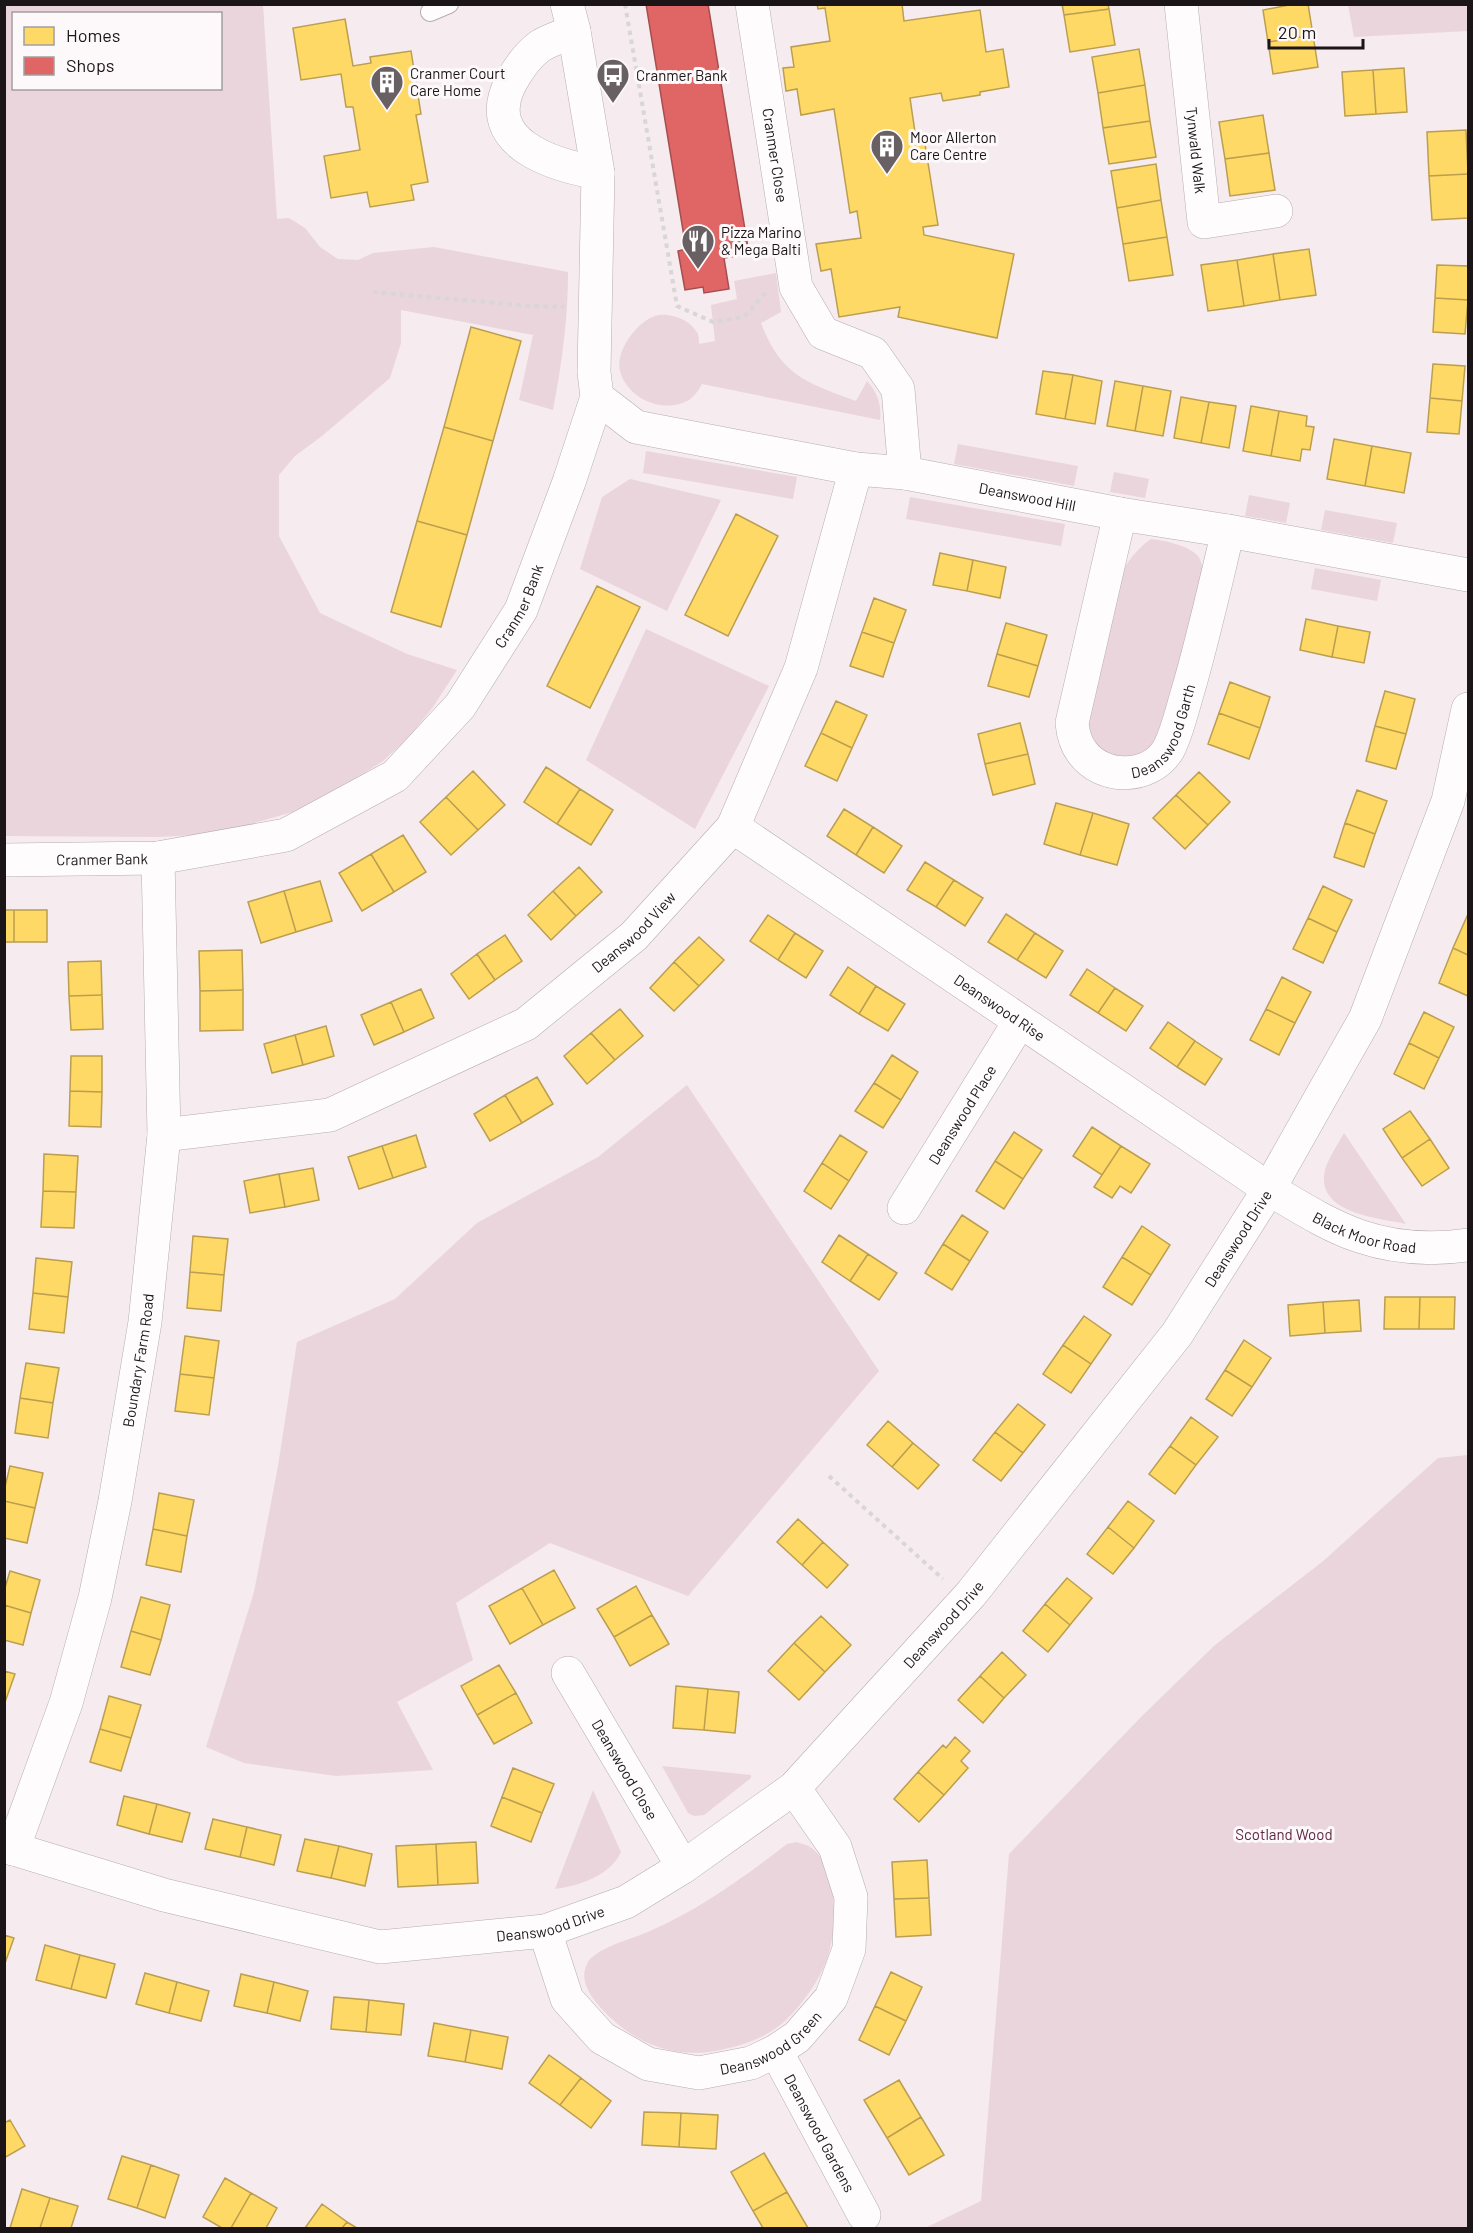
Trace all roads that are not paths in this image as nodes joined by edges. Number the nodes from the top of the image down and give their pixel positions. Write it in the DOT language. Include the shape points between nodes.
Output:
graph roads {
  1 [pos="449,4"];
  2 [pos="752,4"];
  3 [pos="1181,4"];
  4 [pos="430,12"];
  5 [pos="571,18"];
  6 [pos="598,173"];
  7 [pos="1276,211"];
  8 [pos="597,397"];
  9 [pos="856,469"];
  10 [pos="905,473"];
  11 [pos="1120,514"];
  12 [pos="1228,531"];
  13 [pos="1468,575"];
  14 [pos="1468,710"];
  15 [pos="732,827"];
  16 [pos="158,858"];
  17 [pos="4,860"];
  18 [pos="1020,1021"];
  19 [pos="165,1135"];
  20 [pos="1269,1189"];
  21 [pos="904,1208"];
  22 [pos="1468,1245"];
  23 [pos="568,1673"];
  24 [pos="794,1788"];
  25 [pos="9,1848"];
  26 [pos="684,1867"];
  27 [pos="545,1931"];
  28 [pos="776,2051"];
  29 [pos="864,2215"];
  1 -- 4 [label="lane"];
  2 -- 10 [label="street, Cranmer Close" via="796,287 823,333 873,353 898,389"];
  3 -- 7 [label="street, Tynwald Walk" via="1204,222"];
  5 -- 6 [label="street, Cranmer Bank"];
  5 -- 6 [label="street" via="519,67 506,93 503,116 511,135 529,151 560,165"];
  6 -- 8 [label="street, Cranmer Bank" via="594,372"];
  8 -- 9 [label="street, Deanswood Hill" via="636,427"];
  8 -- 16 [label="street, Cranmer Bank" via="521,609 460,706 394,776 286,835"];
  9 -- 10 [label="street, Deanswood Hill"];
  9 -- 15 [label="street, Deanswood View" via="801,668"];
  10 -- 11 [label="street, Deanswood Hill"];
  11 -- 12 [label="street, Deanswood Hill"];
  11 -- 12 [label="street, Deanswood Garth" via="1072,723 1074,739 1083,754 1110,772 1142,770 1157,763 1168,750 1196,662"];
  12 -- 13 [label="street, Deanswood Hill"];
  14 -- 20 [label="street, Deanswood Drive" via="1448,801 1365,1019"];
  15 -- 18 [label="street, Deanswood Rise"];
  15 -- 19 [label="street, Deanswood View" via="634,936 526,1024 330,1115"];
  16 -- 17 [label="street, Cranmer Bank"];
  16 -- 19 [label="street, Boundary Farm Road"];
  18 -- 20 [label="street, Deanswood Rise"];
  18 -- 21 [label="street, Deanswood Place"];
  19 -- 25 [label="street, Boundary Farm Road" via="145,1322 95,1598 66,1703"];
  20 -- 22 [label="street, Black Moor Road" via="1359,1236 1441,1249"];
  20 -- 24 [label="street, Deanswood Drive" via="1177,1334 966,1599"];
  23 -- 26 [label="street, Deanswood Close"];
  24 -- 26 [label="street, Deanswood Drive"];
  24 -- 28 [label="street, Deanswood Green" via="835,1847 851,1897 849,1949 831,1998 797,2037"];
  25 -- 27 [label="street, Deanswood Drive" via="164,1895 380,1947"];
  26 -- 27 [label="street, Deanswood Drive" via="626,1902"];
  27 -- 28 [label="street, Deanswood Green" via="567,1999 602,2038 648,2064 699,2073 751,2063"];
  28 -- 29 [label="street, Deanswood Gardens"];
}
